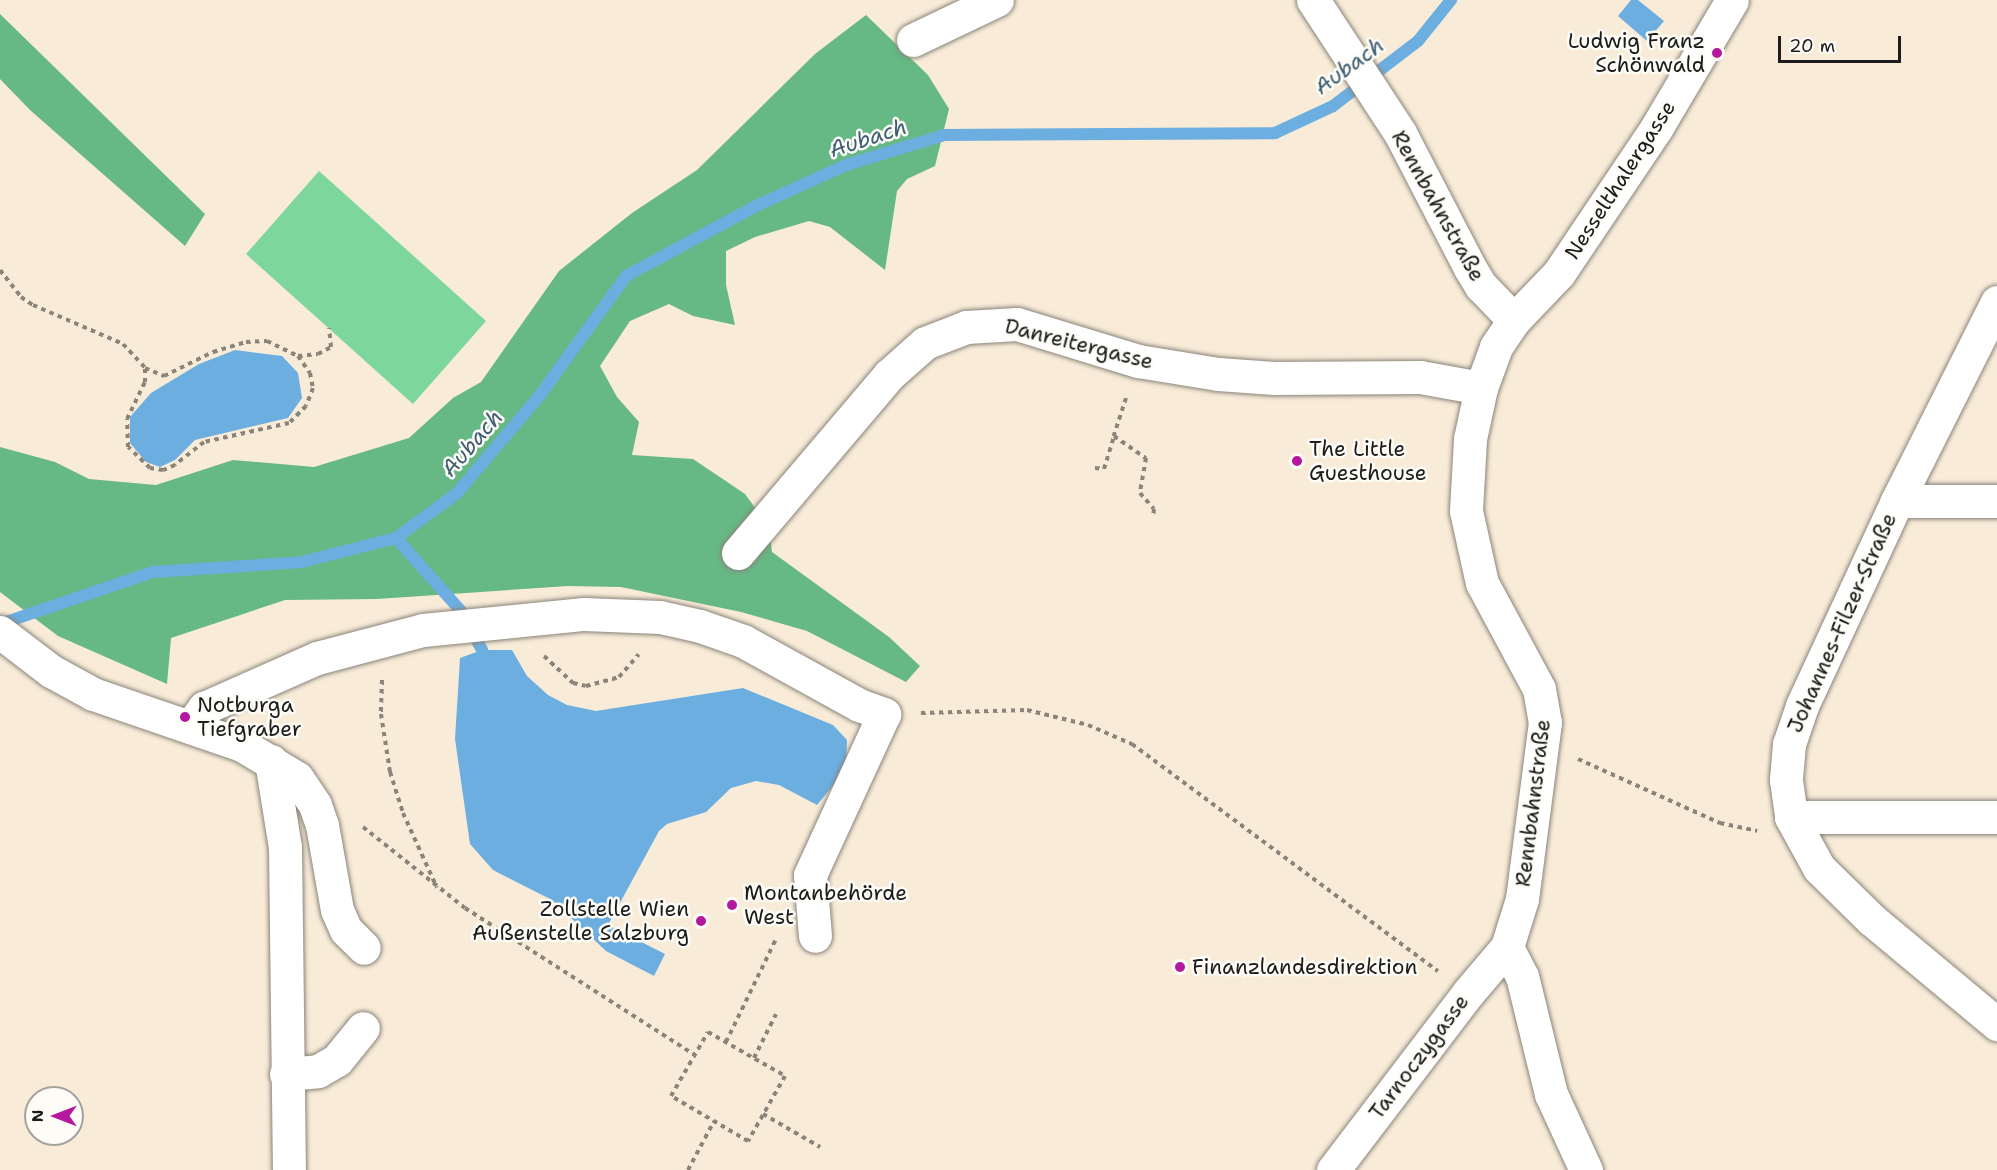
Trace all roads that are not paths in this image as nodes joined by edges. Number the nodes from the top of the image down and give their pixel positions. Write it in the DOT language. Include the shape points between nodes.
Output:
graph roads {
  1 [pos="997,0"];
  2 [pos="1313,0"];
  3 [pos="1732,0"];
  4 [pos="913,40"];
  5 [pos="1997,302"];
  6 [pos="1514,320"];
  7 [pos="1481,388"];
  8 [pos="1897,501"];
  9 [pos="1997,501"];
  10 [pos="738,554"];
  11 [pos="0,632"];
  12 [pos="190,727"];
  13 [pos="271,761"];
  14 [pos="1997,817"];
  15 [pos="1794,824"];
  16 [pos="815,936"];
  17 [pos="1507,947"];
  18 [pos="364,948"];
  19 [pos="1997,1024"];
  20 [pos="363,1028"];
  21 [pos="286,1074"];
  22 [pos="289,1170"];
  23 [pos="1333,1170"];
  24 [pos="1586,1170"];
  1 -- 4 [label="street"];
  2 -- 6 [label="street, Rennbahnstraße" via="1367,81 1443,211 1470,268"];
  3 -- 6 [label="street, Nesselthalergasse" via="1657,127 1559,273"];
  5 -- 8 [label="street, Johannes-Filzer-Straße"];
  6 -- 7 [label="street, Rennbahnstraße" via="1496,347"];
  7 -- 10 [label="street, Danreitergasse" via="1420,377 1247,376 1138,361 1007,323 966,327 938,336 911,353 857,408"];
  7 -- 17 [label="street, Rennbahnstraße" via="1466,478 1470,532 1492,606 1539,689 1544,711 1544,744 1522,899"];
  8 -- 9 [label="street"];
  8 -- 15 [label="street, Johannes-Filzer-Straße" via="1793,728 1786,780"];
  11 -- 12 [label="street" via="51,671 93,694"];
  12 -- 13 [label="street" via="242,745"];
  12 -- 16 [label="street" via="204,708 317,658 423,630 584,614 660,617 743,641 859,705 884,714 810,875"];
  13 -- 18 [label="street" via="297,778 315,805 328,851 337,910 346,930"];
  13 -- 21 [label="street" via="285,847"];
  14 -- 15 [label="street"];
  15 -- 19 [label="street, Johannes-Filzer-Straße" via="1819,868 1837,889"];
  17 -- 23 [label="street, Tarnoczygasse"];
  17 -- 24 [label="street" via="1522,976 1551,1094"];
  20 -- 21 [label="street" via="338,1060 318,1071"];
  21 -- 22 [label="street"];
}
